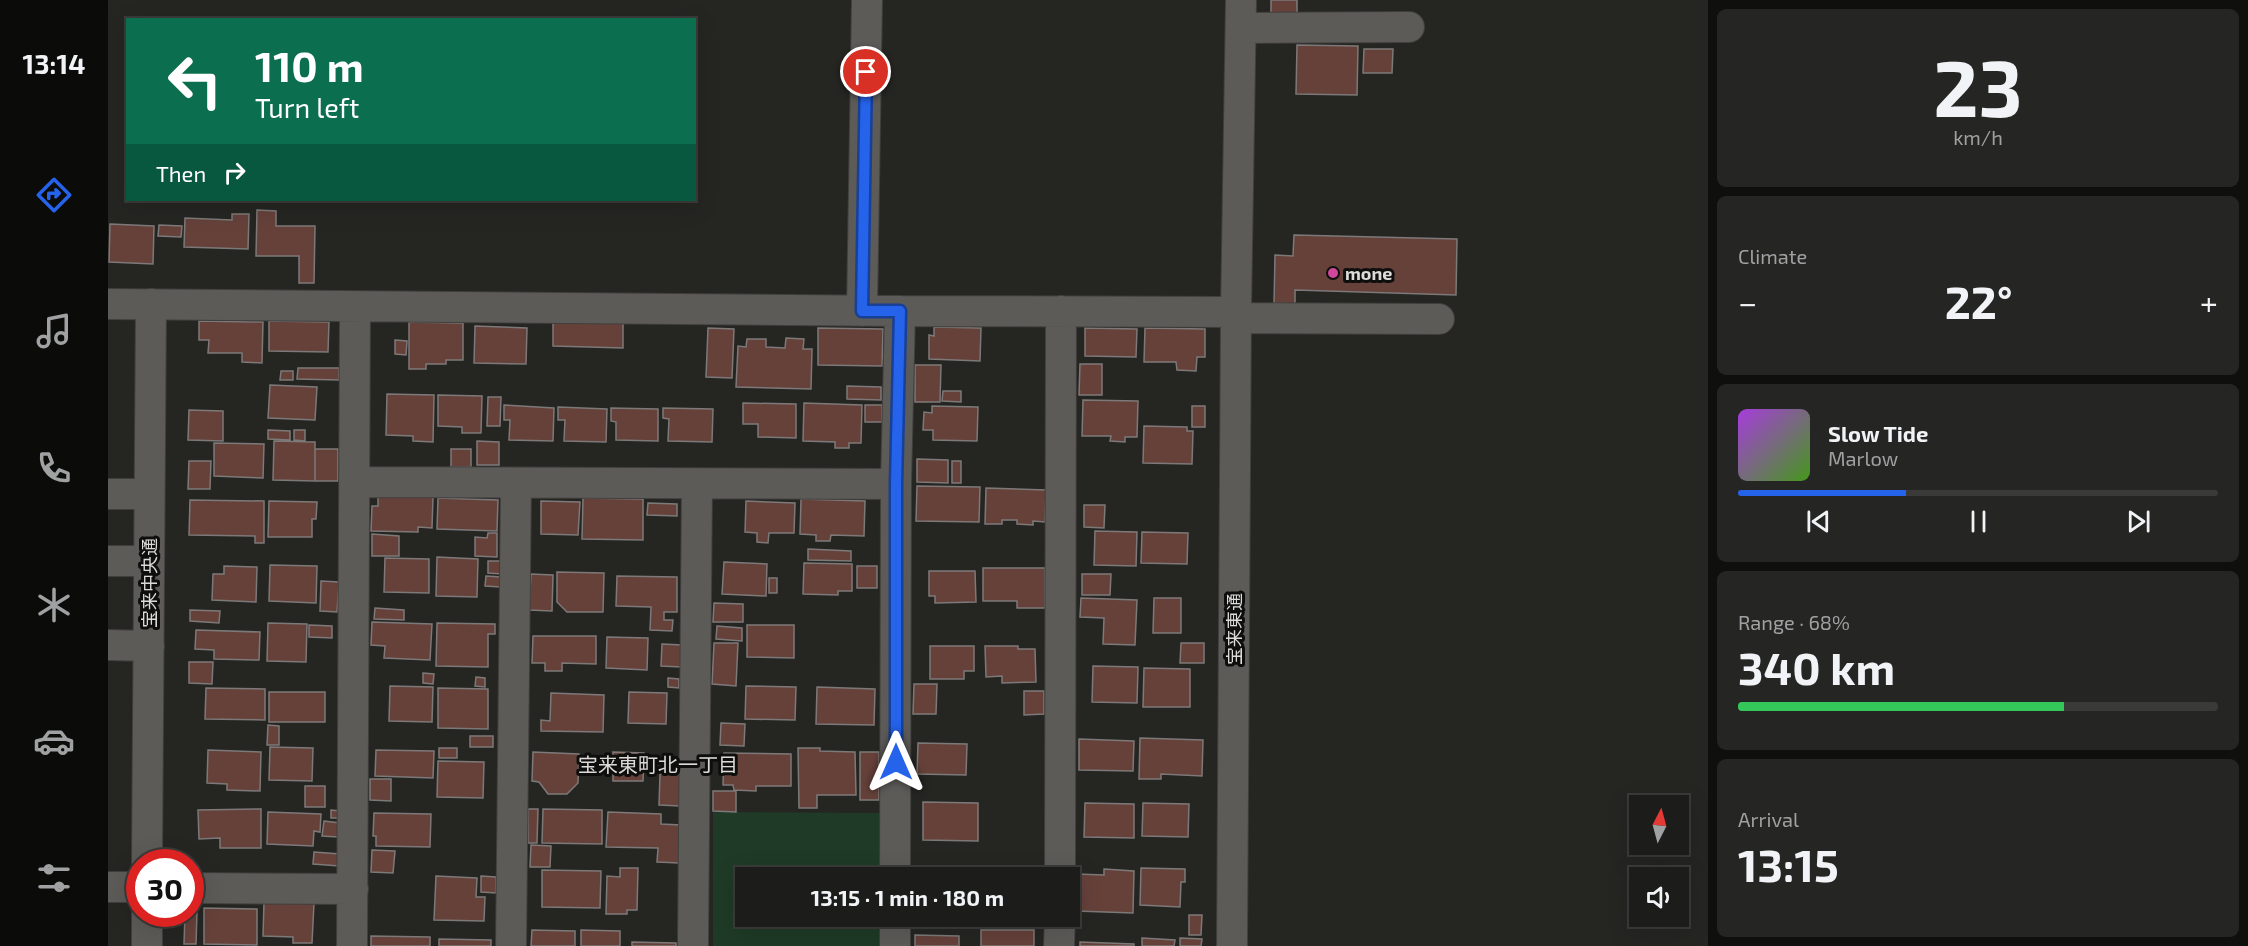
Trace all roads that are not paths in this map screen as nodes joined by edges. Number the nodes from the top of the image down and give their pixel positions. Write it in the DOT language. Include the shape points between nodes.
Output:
graph roads {
  1 [pos="867,0"];
  2 [pos="1241,14"];
  3 [pos="1409,27"];
  4 [pos="108,304"];
  5 [pos="151,304"];
  6 [pos="355,308"];
  7 [pos="862,311"];
  8 [pos="900,311"];
  9 [pos="1061,311"];
  10 [pos="1236,315"];
  11 [pos="1439,320"];
  12 [pos="354,482"];
  13 [pos="516,483"];
  14 [pos="697,484"];
  15 [pos="896,484"];
  16 [pos="108,494"];
  17 [pos="150,494"];
  18 [pos="108,561"];
  19 [pos="149,561"];
  20 [pos="108,645"];
  21 [pos="148,646"];
  22 [pos="147,849"];
  23 [pos="895,867"];
  24 [pos="1060,867"];
  25 [pos="108,887"];
  26 [pos="126,887"];
  27 [pos="204,888"];
  28 [pos="353,889"];
  29 [pos="147,927"];
  30 [pos="895,927"];
  31 [pos="1059,927"];
  32 [pos="147,946"];
  33 [pos="352,946"];
  34 [pos="511,946"];
  35 [pos="693,946"];
  36 [pos="895,946"];
  37 [pos="1059,946"];
  38 [pos="1232,946"];
  1 -- 7 [label="street"];
  2 -- 3 [label="street"];
  2 -- 10 [label="street, 宝来東通"];
  4 -- 5 [label="street"];
  5 -- 6 [label="street"];
  5 -- 17 [label="street, 宝来中央通"];
  6 -- 7 [label="street"];
  6 -- 12 [label="street"];
  7 -- 8 [label="street"];
  8 -- 9 [label="street"];
  8 -- 15 [label="street"];
  9 -- 10 [label="street"];
  9 -- 24 [label="street"];
  10 -- 11 [label="street"];
  10 -- 38 [label="street, 宝来東通"];
  12 -- 13 [label="street"];
  12 -- 28 [label="street"];
  13 -- 14 [label="street"];
  13 -- 34 [label="street"];
  14 -- 15 [label="street"];
  14 -- 35 [label="street"];
  15 -- 23 [label="street"];
  16 -- 17 [label="street"];
  17 -- 19 [label="street, 宝来中央通"];
  18 -- 19 [label="street"];
  19 -- 21 [label="street, 宝来中央通"];
  20 -- 21 [label="street"];
  21 -- 22 [label="street, 宝来中央通"];
  25 -- 26 [label="street"];
  27 -- 28 [label="street"];
  28 -- 33 [label="street"];
  29 -- 32 [label="street"];
  30 -- 36 [label="street"];
  31 -- 37 [label="street"];
}
